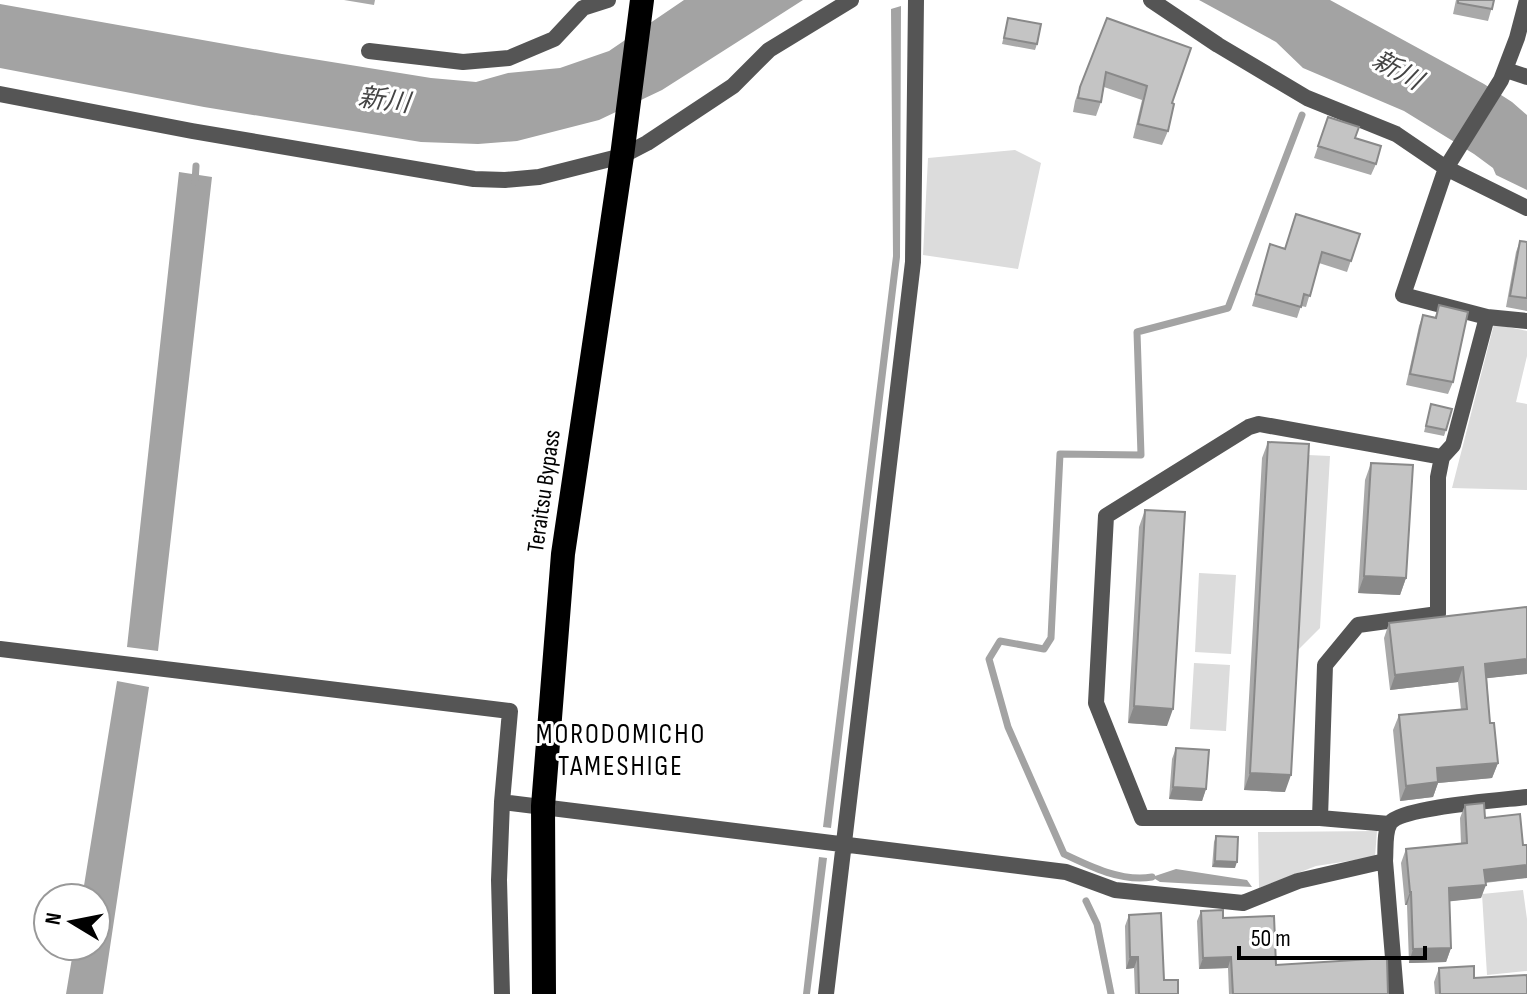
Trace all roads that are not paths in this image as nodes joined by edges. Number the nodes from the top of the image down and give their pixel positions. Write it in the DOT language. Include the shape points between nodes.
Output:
graph roads {
  1 [pos="608,0"];
  2 [pos="642,0"];
  3 [pos="851,0"];
  4 [pos="916,0"];
  5 [pos="1151,0"];
  6 [pos="1527,0"];
  7 [pos="584,4"];
  8 [pos="369,51"];
  9 [pos="1503,75"];
  10 [pos="1527,77"];
  11 [pos="0,94"];
  12 [pos="622,156"];
  13 [pos="1448,164"];
  14 [pos="1527,208"];
  15 [pos="1487,317"];
  16 [pos="1527,321"];
  17 [pos="1442,457"];
  18 [pos="0,649"];
  19 [pos="1527,797"];
  20 [pos="502,802"];
  21 [pos="543,806"];
  22 [pos="1320,818"];
  23 [pos="1389,824"];
  24 [pos="844,844"];
  25 [pos="1385,861"];
  26 [pos="502,994"];
  27 [pos="544,994"];
  28 [pos="826,994"];
  29 [pos="1396,994"];
  1 -- 7 [label="street"];
  2 -- 12 [label="highway, Teraitsu Bypass"];
  3 -- 12 [label="street" via="769,50 733,86"];
  4 -- 24 [label="street" via="913,262"];
  5 -- 13 [label="street" via="1307,98 1396,134"];
  6 -- 9 [label="street"];
  7 -- 8 [label="street" via="554,39 509,58 463,62"];
  9 -- 10 [label="street"];
  9 -- 13 [label="street"];
  11 -- 12 [label="street" via="474,179 539,177"];
  12 -- 21 [label="highway, Teraitsu Bypass" via="563,554"];
  13 -- 14 [label="street"];
  13 -- 15 [label="street" via="1403,295"];
  15 -- 16 [label="street"];
  15 -- 17 [label="street" via="1453,445"];
  17 -- 22 [label="street" via="1438,614 1358,625 1325,665"];
  17 -- 22 [label="street" via="1259,424 1106,516 1096,703 1142,818"];
  18 -- 20 [label="street" via="510,711"];
  19 -- 23 [label="street" via="1415,811"];
  20 -- 21 [label="street"];
  20 -- 26 [label="street"];
  21 -- 24 [label="street"];
  21 -- 27 [label="highway, Teraitsu Bypass"];
  22 -- 23 [label="street"];
  23 -- 25 [label="street"];
  24 -- 25 [label="street" via="1066,872 1115,890 1243,903 1298,881"];
  24 -- 28 [label="street"];
  25 -- 29 [label="street"];
}
